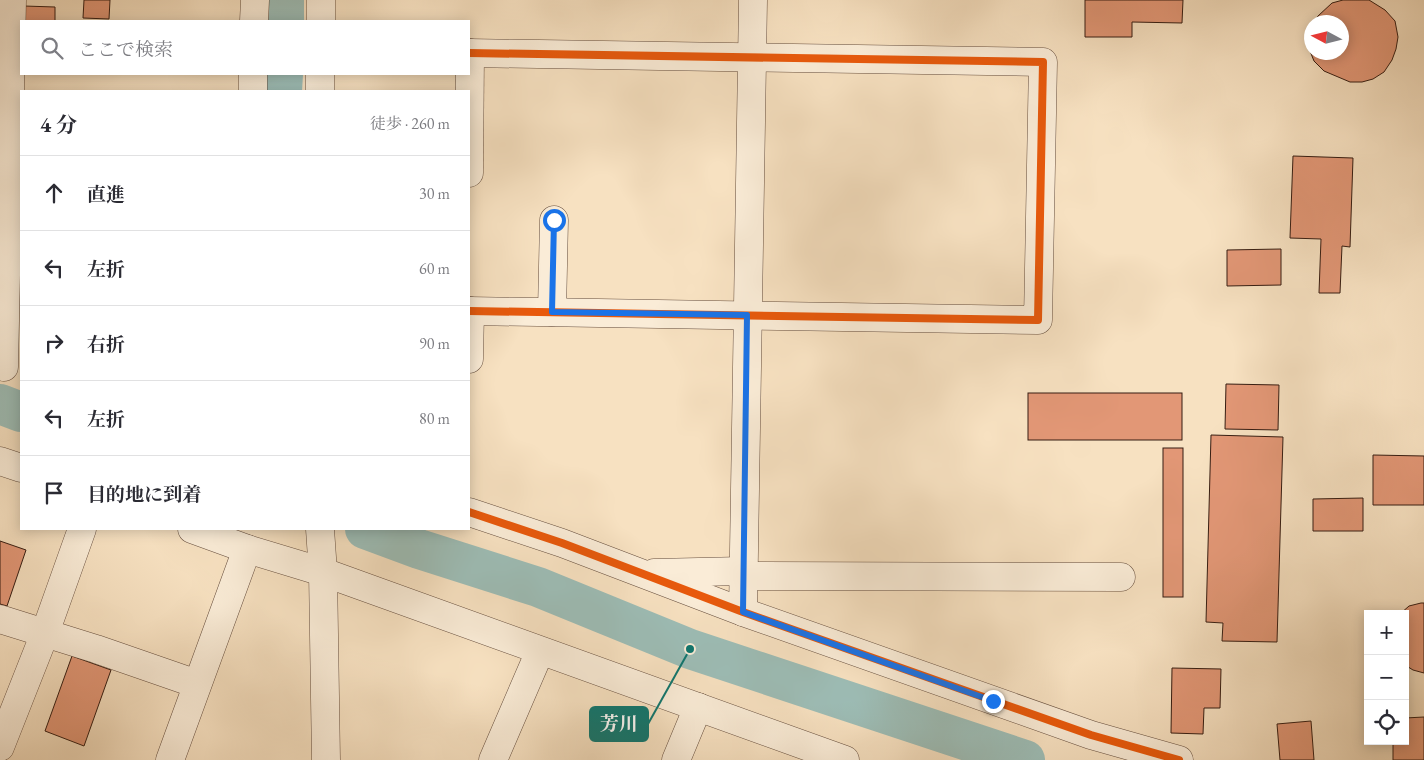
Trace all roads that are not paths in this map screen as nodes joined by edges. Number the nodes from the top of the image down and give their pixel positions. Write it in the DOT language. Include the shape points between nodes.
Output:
graph roads {
  1 [pos="12,0"];
  2 [pos="255,0"];
  3 [pos="321,0"];
  4 [pos="753,0"];
  5 [pos="254,20"];
  6 [pos="321,20"];
  7 [pos="470,53"];
  8 [pos="752,57"];
  9 [pos="253,75"];
  10 [pos="320,75"];
  11 [pos="470,75"];
  12 [pos="253,90"];
  13 [pos="320,90"];
  14 [pos="470,90"];
  15 [pos="10,114"];
  16 [pos="554,220"];
  17 [pos="470,311"];
  18 [pos="552,312"];
  19 [pos="747,315"];
  20 [pos="9,368"];
  21 [pos="0,462"];
  22 [pos="20,468"];
  23 [pos="470,512"];
  24 [pos="82,530"];
  25 [pos="195,530"];
  26 [pos="247,549"];
  27 [pos="321,552"];
  28 [pos="640,573"];
  29 [pos="743,574"];
  30 [pos="1121,577"];
  31 [pos="743,612"];
  32 [pos="0,618"];
  33 [pos="45,633"];
  34 [pos="540,651"];
  35 [pos="197,684"];
  36 [pos="698,707"];
  37 [pos="0,747"];
  38 [pos="170,760"];
  39 [pos="326,760"];
  40 [pos="493,760"];
  41 [pos="676,760"];
  42 [pos="845,760"];
  43 [pos="1179,760"];
  1 -- 15 [label="street"];
  2 -- 5 [label="street"];
  3 -- 6 [label="street"];
  4 -- 8 [label="street"];
  7 -- 8 [label="street"];
  8 -- 19 [label="street"];
  8 -- 19 [label="street" via="1042,62 1038,320"];
  9 -- 12 [label="street"];
  10 -- 13 [label="street"];
  11 -- 14 [label="street"];
  15 -- 20 [label="street"];
  16 -- 18 [label="street"];
  17 -- 18 [label="street"];
  18 -- 19 [label="street"];
  19 -- 29 [label="street"];
  21 -- 22 [label="street"];
  23 -- 28 [label="street"];
  24 -- 33 [label="street"];
  25 -- 26 [label="street"];
  26 -- 27 [label="street"];
  26 -- 35 [label="street"];
  27 -- 34 [label="street"];
  27 -- 39 [label="street"];
  28 -- 29 [label="street"];
  28 -- 31 [label="street"];
  29 -- 30 [label="street"];
  29 -- 31 [label="street"];
  31 -- 43 [label="street" via="1090,735"];
  32 -- 33 [label="street"];
  33 -- 35 [label="street"];
  33 -- 37 [label="street"];
  34 -- 36 [label="street"];
  34 -- 40 [label="street"];
  35 -- 38 [label="street"];
  36 -- 41 [label="street"];
  36 -- 42 [label="street"];
}
